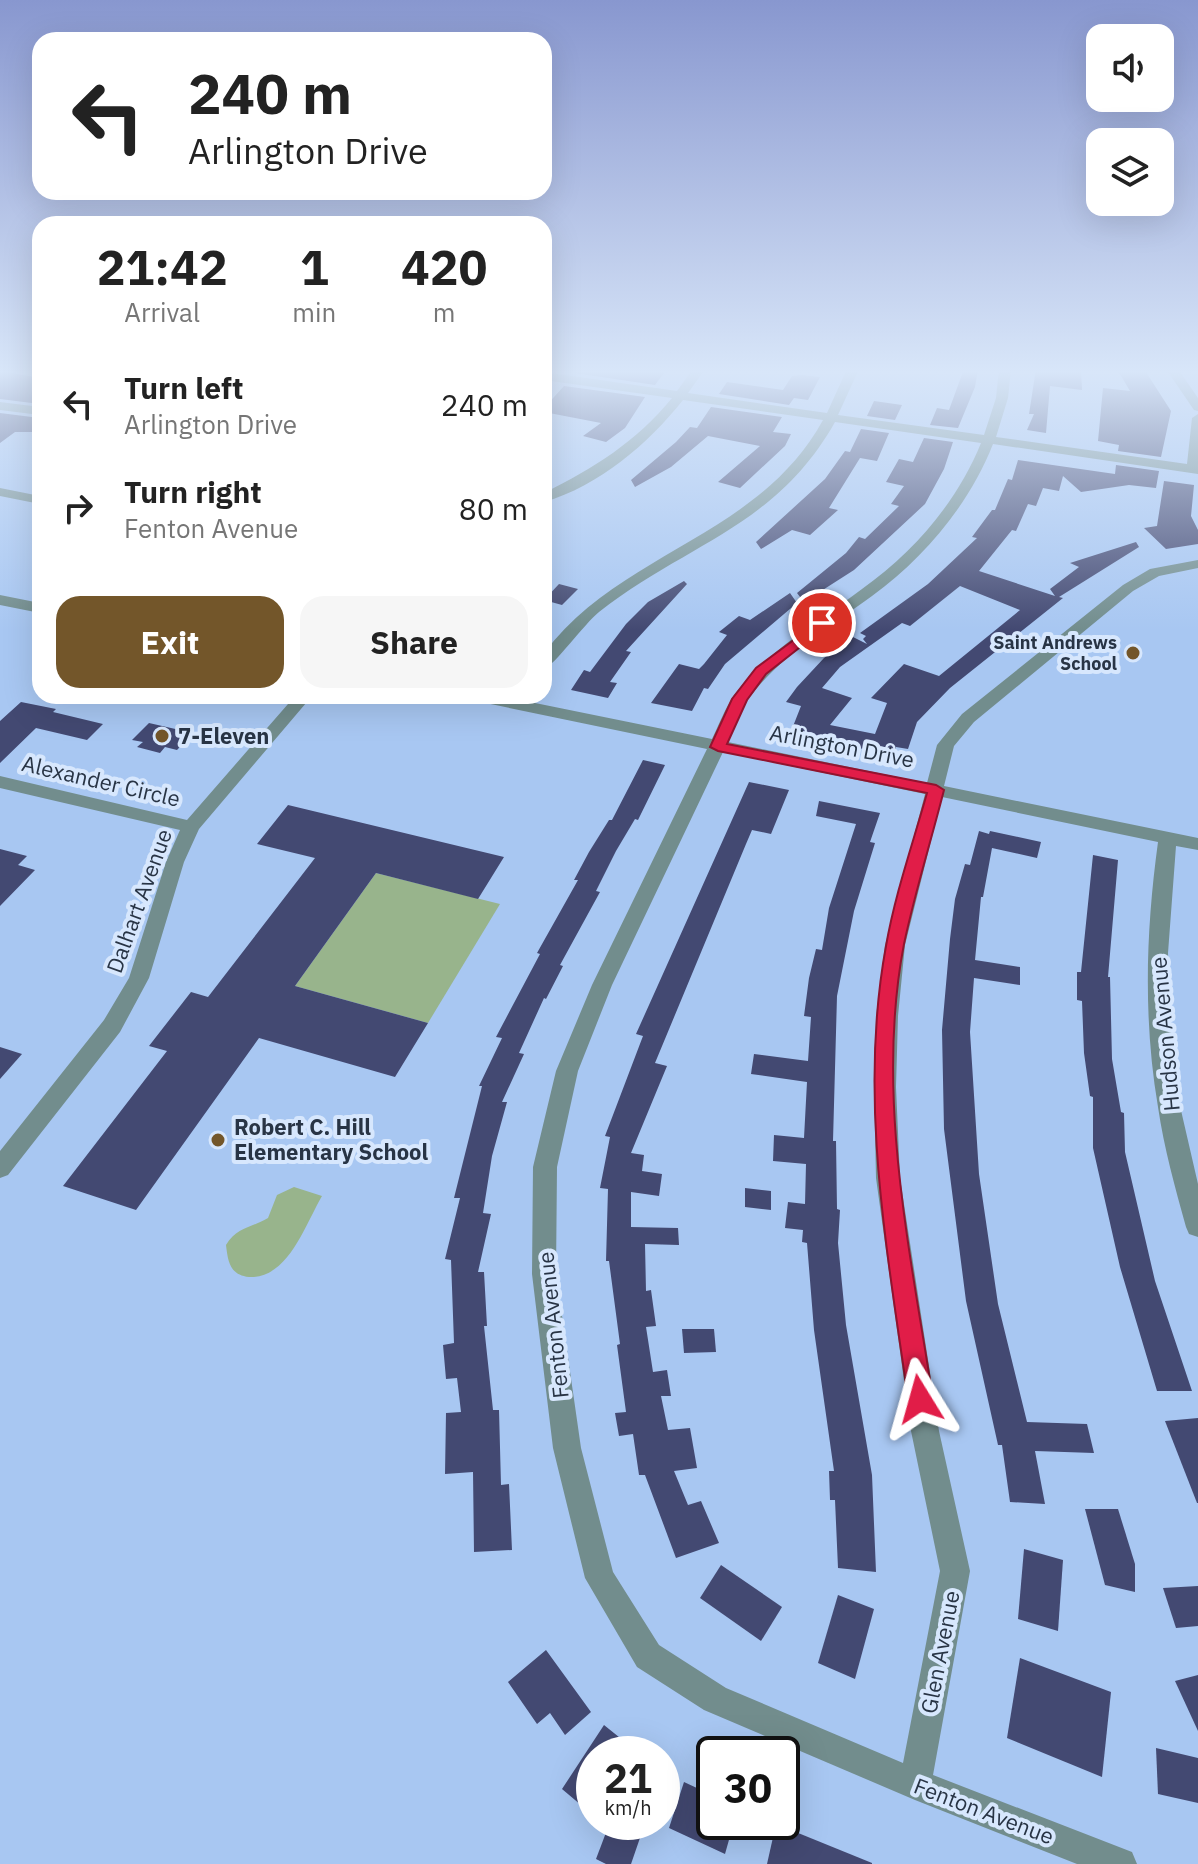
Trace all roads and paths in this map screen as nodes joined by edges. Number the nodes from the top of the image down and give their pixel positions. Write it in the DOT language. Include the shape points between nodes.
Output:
graph roads {
  1 [pos="621,456"];
  2 [pos="807,456"];
  3 [pos="982,456"];
  4 [pos="1099,456"];
  5 [pos="1196,470"];
  6 [pos="0,492"];
  7 [pos="552,494"];
  8 [pos="32,498"];
  9 [pos="1198,564"];
  10 [pos="0,600"];
  11 [pos="32,606"];
  12 [pos="552,654"];
  13 [pos="297,704"];
  14 [pos="539,704"];
  15 [pos="718,747"];
  16 [pos="0,782"];
  17 [pos="936,790"];
  18 [pos="191,827"];
  19 [pos="1168,838"];
  20 [pos="1198,844"];
  21 [pos="0,1168"];
  22 [pos="1198,1227"];
  23 [pos="915,1784"];
  24 [pos="1120,1864"];
  1 -- 7 [label="street"];
  2 -- 12 [label="street" via="766,499 630,581 582,618"];
  3 -- 15 [label="street, Fenton Avenue" via="939,526 890,576 761,671 740,699"];
  4 -- 5 [label="street"];
  6 -- 8 [label="street"];
  9 -- 17 [label="street, Glen Avenue" via="1155,572 1128,588 968,718 946,745"];
  10 -- 11 [label="street"];
  13 -- 18 [label="street, Dalhart Avenue"];
  14 -- 15 [label="street, Arlington Drive"];
  15 -- 17 [label="street, Arlington Drive"];
  15 -- 23 [label="street, Fenton Avenue" via="602,985 567,1071 545,1167 544,1274 567,1448 600,1578 648,1656 715,1699"];
  16 -- 18 [label="street, Alexander Circle"];
  17 -- 19 [label="street, Arlington Drive"];
  17 -- 23 [label="street, Glen Avenue" via="895,945 885,1087 888,1178 925,1431 955,1571"];
  18 -- 21 [label="street, Dalhart Avenue" via="139,978 112,1026"];
  19 -- 20 [label="street, Arlington Drive"];
  19 -- 22 [label="street, Hudson Avenue" via="1157,939 1161,1022 1175,1143"];
  23 -- 24 [label="street, Fenton Avenue"];
}
